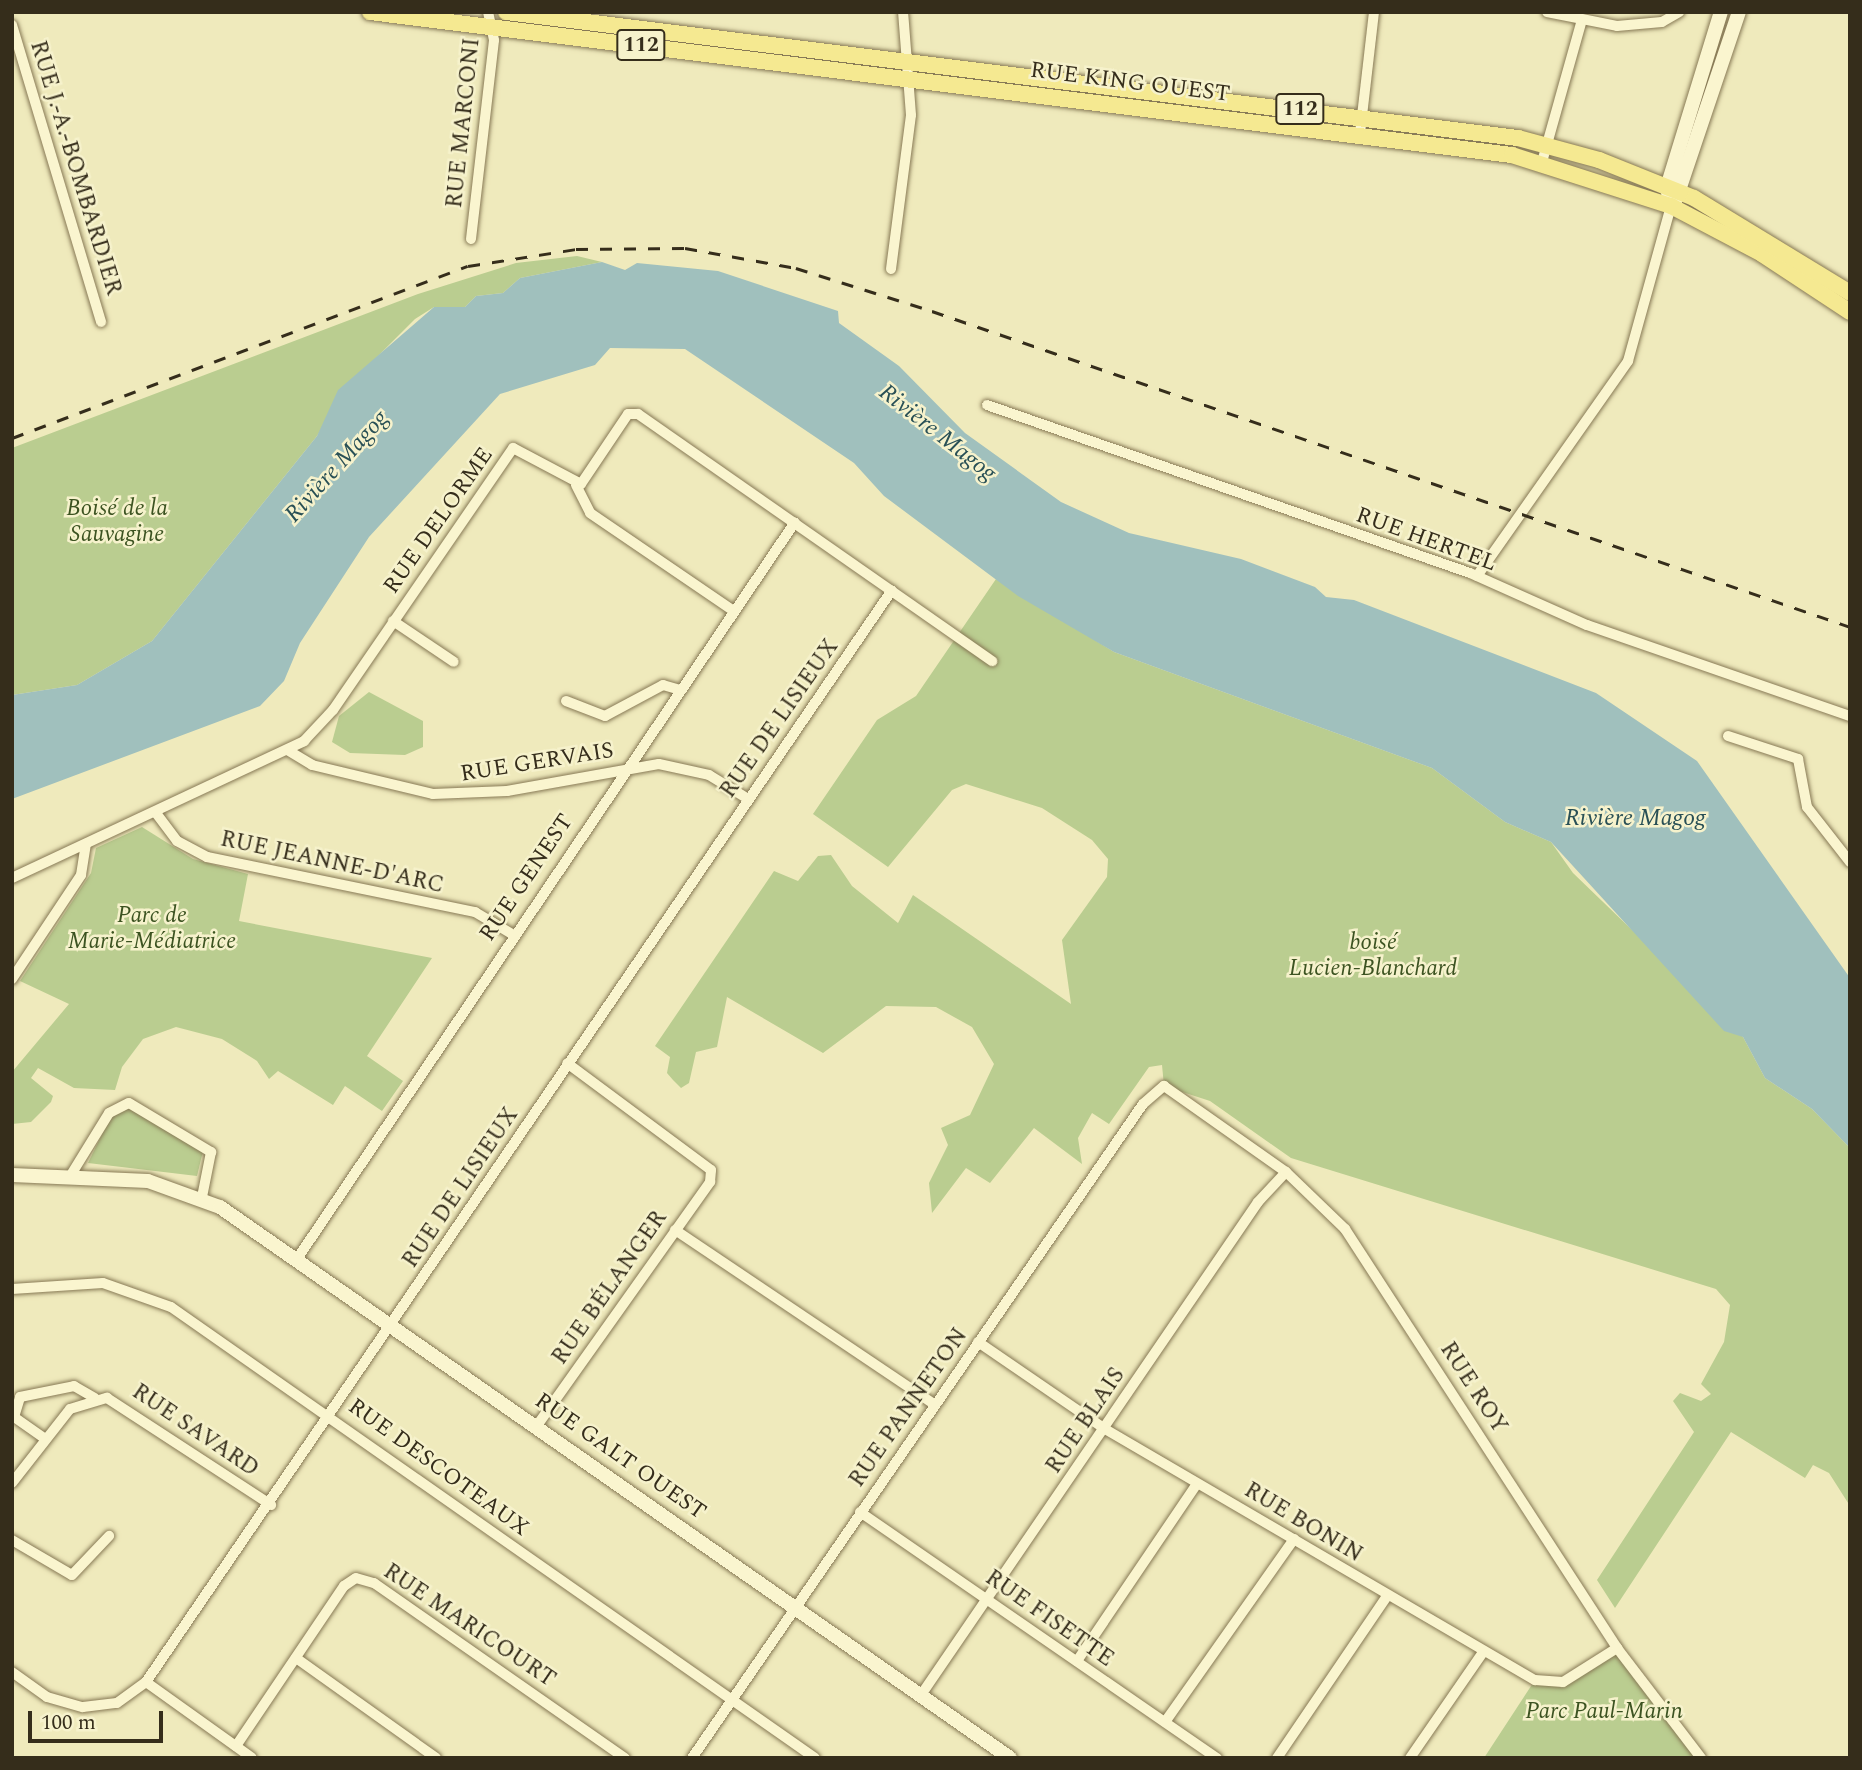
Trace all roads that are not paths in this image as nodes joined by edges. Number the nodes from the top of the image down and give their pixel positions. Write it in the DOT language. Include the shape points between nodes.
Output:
graph roads {
  1 [pos="370,12"];
  2 [pos="506,12"];
  3 [pos="903,12"];
  4 [pos="1374,12"];
  5 [pos="1546,12"];
  6 [pos="1679,12"];
  7 [pos="1721,12"];
  8 [pos="1739,12"];
  9 [pos="490,20"];
  10 [pos="1582,20"];
  11 [pos="12,25"];
  12 [pos="910,61"];
  13 [pos="912,79"];
  14 [pos="1362,116"];
  15 [pos="1360,133"];
  16 [pos="1544,153"];
  17 [pos="1673,195"];
  18 [pos="471,239"];
  19 [pos="891,269"];
  20 [pos="1850,293"];
  21 [pos="1850,312"];
  22 [pos="101,322"];
  23 [pos="987,405"];
  24 [pos="576,485"];
  25 [pos="795,522"];
  26 [pos="1477,576"];
  27 [pos="892,590"];
  28 [pos="732,610"];
  29 [pos="393,621"];
  30 [pos="992,661"];
  31 [pos="454,662"];
  32 [pos="680,690"];
  33 [pos="566,701"];
  34 [pos="1850,716"];
  35 [pos="1728,736"];
  36 [pos="289,751"];
  37 [pos="625,769"];
  38 [pos="748,799"];
  39 [pos="156,813"];
  40 [pos="86,845"];
  41 [pos="1850,862"];
  42 [pos="12,878"];
  43 [pos="512,934"];
  44 [pos="12,979"];
  45 [pos="567,1063"];
  46 [pos="1164,1086"];
  47 [pos="1286,1172"];
  48 [pos="12,1175"];
  49 [pos="69,1178"];
  50 [pos="202,1197"];
  51 [pos="675,1230"];
  52 [pos="297,1259"];
  53 [pos="12,1289"];
  54 [pos="392,1324"];
  55 [pos="978,1342"];
  56 [pos="95,1398"];
  57 [pos="934,1404"];
  58 [pos="331,1416"];
  59 [pos="537,1427"];
  60 [pos="1105,1429"];
  61 [pos="44,1438"];
  62 [pos="12,1483"];
  63 [pos="1197,1484"];
  64 [pos="271,1505"];
  65 [pos="860,1512"];
  66 [pos="109,1536"];
  67 [pos="1294,1539"];
  68 [pos="12,1540"];
  69 [pos="1387,1596"];
  70 [pos="985,1598"];
  71 [pos="795,1607"];
  72 [pos="1616,1648"];
  73 [pos="1483,1652"];
  74 [pos="296,1658"];
  75 [pos="1077,1661"];
  76 [pos="12,1672"];
  77 [pos="146,1682"];
  78 [pos="920,1695"];
  79 [pos="730,1700"];
  80 [pos="1165,1722"];
  81 [pos="236,1746"];
  82 [pos="253,1758"];
  83 [pos="436,1758"];
  84 [pos="625,1758"];
  85 [pos="692,1758"];
  86 [pos="815,1758"];
  87 [pos="1010,1758"];
  88 [pos="1217,1758"];
  89 [pos="1276,1758"];
  90 [pos="1410,1758"];
  91 [pos="1701,1758"];
  1 -- 9 [label="main road, RUE KING OUEST / 112"];
  2 -- 12 [label="main road, RUE KING OUEST / 112"];
  3 -- 12 [label="street"];
  4 -- 14 [label="street"];
  5 -- 10 [label="street"];
  6 -- 10 [label="street" via="1636,26"];
  7 -- 17 [label="street"];
  8 -- 17 [label="street"];
  9 -- 13 [label="main road, RUE KING OUEST / 112"];
  9 -- 18 [label="street, RUE MARCONI"];
  10 -- 16 [label="street"];
  11 -- 22 [label="street, RUE J.-A.-BOMBARDIER"];
  12 -- 13 [label="street"];
  12 -- 14 [label="main road, RUE KING OUEST / 112"];
  13 -- 15 [label="main road, RUE KING OUEST / 112"];
  13 -- 19 [label="street"];
  14 -- 15 [label="street"];
  14 -- 16 [label="main road, RUE KING OUEST / 112"];
  15 -- 16 [label="main road, RUE KING OUEST / 112"];
  16 -- 17 [label="main road, RUE KING OUEST / 112"];
  17 -- 20 [label="main road, RUE KING OUEST / 112" via="1746,225"];
  17 -- 21 [label="main road, RUE KING OUEST / 112"];
  17 -- 26 [label="street" via="1628,362"];
  23 -- 26 [label="street, RUE HERTEL"];
  24 -- 25 [label="street" via="633,413"];
  24 -- 28 [label="street" via="590,513"];
  24 -- 29 [label="street, RUE DELORME" via="513,448"];
  25 -- 27 [label="street"];
  25 -- 28 [label="street, RUE GENEST"];
  26 -- 34 [label="street, RUE HERTEL" via="1587,625"];
  27 -- 30 [label="street"];
  27 -- 38 [label="street, RUE DE LISIEUX"];
  28 -- 32 [label="street, RUE GENEST"];
  29 -- 31 [label="street"];
  29 -- 36 [label="street, RUE DELORME" via="322,724"];
  32 -- 33 [label="street" via="663,685 605,716"];
  32 -- 37 [label="street, RUE GENEST"];
  35 -- 41 [label="street" via="1798,759 1807,807"];
  36 -- 37 [label="street, RUE GERVAIS" via="312,765 433,794 507,791"];
  36 -- 39 [label="street, RUE DELORME"];
  37 -- 38 [label="street, RUE GERVAIS" via="691,769"];
  37 -- 43 [label="street, RUE GENEST"];
  38 -- 45 [label="street, RUE DE LISIEUX"];
  39 -- 40 [label="street, RUE DELORME"];
  39 -- 43 [label="street, RUE JEANNE-D'ARC" via="177,841 206,857 475,912"];
  40 -- 42 [label="street, RUE DELORME"];
  40 -- 44 [label="street" via="81,875"];
  43 -- 52 [label="street, RUE GENEST"];
  45 -- 51 [label="street, RUE BÉLANGER" via="712,1170"];
  45 -- 54 [label="street, RUE DE LISIEUX"];
  46 -- 47 [label="street, RUE ROY"];
  46 -- 55 [label="street, RUE PANNETON" via="1143,1104"];
  47 -- 60 [label="street, RUE BLAIS" via="1258,1202"];
  47 -- 72 [label="street, RUE ROY" via="1345,1229"];
  48 -- 49 [label="street, RUE GALT OUEST"];
  49 -- 50 [label="street, RUE GALT OUEST" via="148,1181"];
  49 -- 50 [label="street" via="109,1113 129,1103 211,1152"];
  50 -- 52 [label="street, RUE GALT OUEST"];
  51 -- 57 [label="street"];
  51 -- 59 [label="street, RUE BÉLANGER"];
  52 -- 54 [label="street, RUE GALT OUEST"];
  53 -- 58 [label="street, RUE DESCOTEAUX" via="85,1282 149,1296"];
  54 -- 58 [label="street, RUE DE LISIEUX"];
  54 -- 59 [label="street, RUE GALT OUEST"];
  55 -- 57 [label="street, RUE PANNETON"];
  55 -- 60 [label="street, RUE BONIN"];
  56 -- 61 [label="street, RUE SAVARD" via="69,1409"];
  56 -- 61 [label="street, RUE SAVARD" via="74,1385 20,1397 14,1416"];
  56 -- 64 [label="street, RUE SAVARD" via="127,1406"];
  57 -- 65 [label="street, RUE PANNETON"];
  58 -- 64 [label="street, RUE DE LISIEUX"];
  58 -- 79 [label="street, RUE DESCOTEAUX"];
  59 -- 71 [label="street, RUE GALT OUEST"];
  60 -- 63 [label="street, RUE BONIN"];
  60 -- 70 [label="street, RUE BLAIS"];
  61 -- 62 [label="street, RUE SAVARD"];
  63 -- 67 [label="street, RUE BONIN"];
  63 -- 75 [label="street"];
  64 -- 77 [label="street, RUE DE LISIEUX"];
  65 -- 70 [label="street, RUE FISETTE"];
  65 -- 71 [label="street, RUE PANNETON"];
  66 -- 68 [label="street" via="72,1575"];
  67 -- 69 [label="street, RUE BONIN"];
  67 -- 80 [label="street"];
  69 -- 73 [label="street, RUE BONIN"];
  69 -- 89 [label="street"];
  70 -- 75 [label="street, RUE FISETTE"];
  70 -- 78 [label="street, RUE BLAIS"];
  71 -- 78 [label="street, RUE GALT OUEST"];
  71 -- 79 [label="street, RUE PANNETON"];
  72 -- 73 [label="street, RUE BONIN" via="1555,1685"];
  72 -- 91 [label="street, RUE ROY"];
  73 -- 90 [label="street"];
  74 -- 81 [label="street, RUE MARICOURT"];
  74 -- 83 [label="street"];
  74 -- 84 [label="street, RUE MARICOURT" via="344,1586 366,1579"];
  75 -- 80 [label="street, RUE FISETTE"];
  76 -- 77 [label="street, RUE DE LISIEUX" via="47,1697 83,1707 117,1703"];
  77 -- 81 [label="street"];
  78 -- 87 [label="street, RUE GALT OUEST"];
  79 -- 85 [label="street, RUE PANNETON"];
  79 -- 86 [label="street, RUE DESCOTEAUX"];
  80 -- 88 [label="street, RUE FISETTE"];
  81 -- 82 [label="street"];
}
